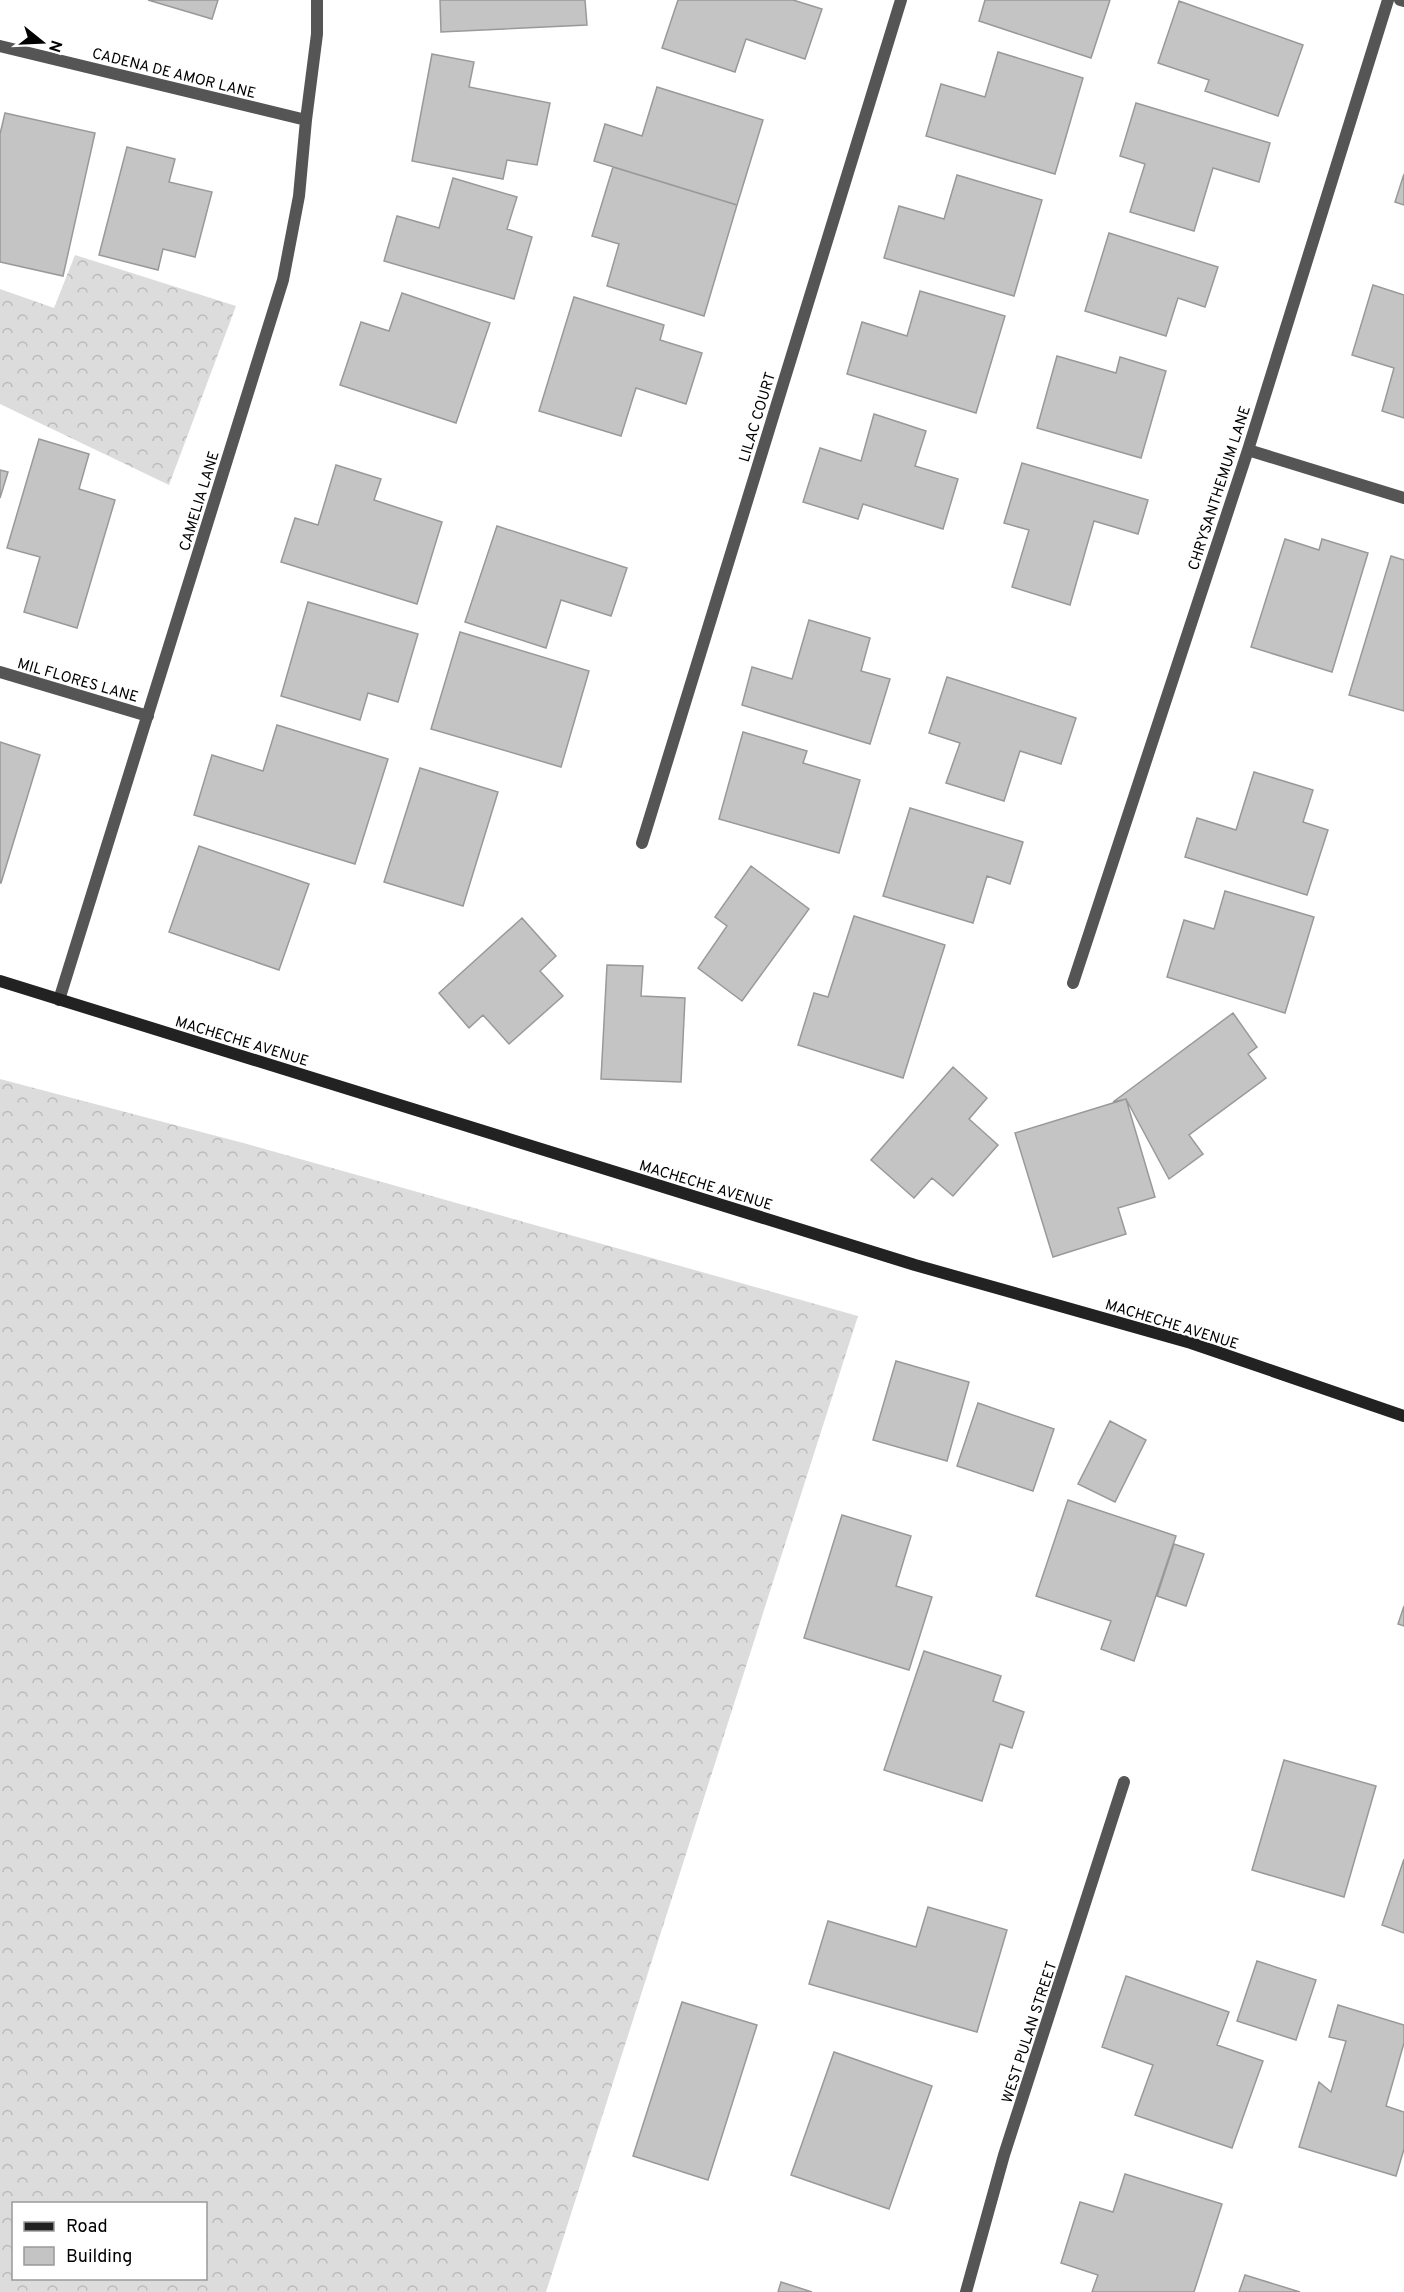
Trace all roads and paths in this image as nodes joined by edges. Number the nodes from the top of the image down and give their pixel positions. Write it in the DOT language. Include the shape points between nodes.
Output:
graph roads {
  1 [pos="317,0"];
  2 [pos="901,0"];
  3 [pos="1388,0"];
  4 [pos="0,46"];
  5 [pos="306,120"];
  6 [pos="1248,450"];
  7 [pos="1404,498"];
  8 [pos="0,672"];
  9 [pos="148,716"];
  10 [pos="642,843"];
  11 [pos="0,981"];
  12 [pos="1073,983"];
  13 [pos="59,1000"];
  14 [pos="1404,1416"];
  15 [pos="1124,1782"];
  16 [pos="966,2292"];
  1 -- 5 [label="street, CAMELIA LANE" via="317,34"];
  2 -- 10 [label="street, LILAC COURT"];
  3 -- 6 [label="street, CHRYSANTHEMUM LANE"];
  4 -- 5 [label="street, CADENA DE AMOR LANE"];
  5 -- 9 [label="street, CAMELIA LANE" via="299,196 283,280"];
  6 -- 7 [label="street"];
  6 -- 12 [label="street, CHRYSANTHEMUM LANE"];
  8 -- 9 [label="street, MIL FLORES LANE"];
  9 -- 13 [label="street, CAMELIA LANE"];
  11 -- 13 [label="main road, MACHECHE AVENUE"];
  13 -- 14 [label="main road, MACHECHE AVENUE" via="915,1265 1191,1343"];
  15 -- 16 [label="street, WEST PULAN STREET" via="1004,2156"];
}
